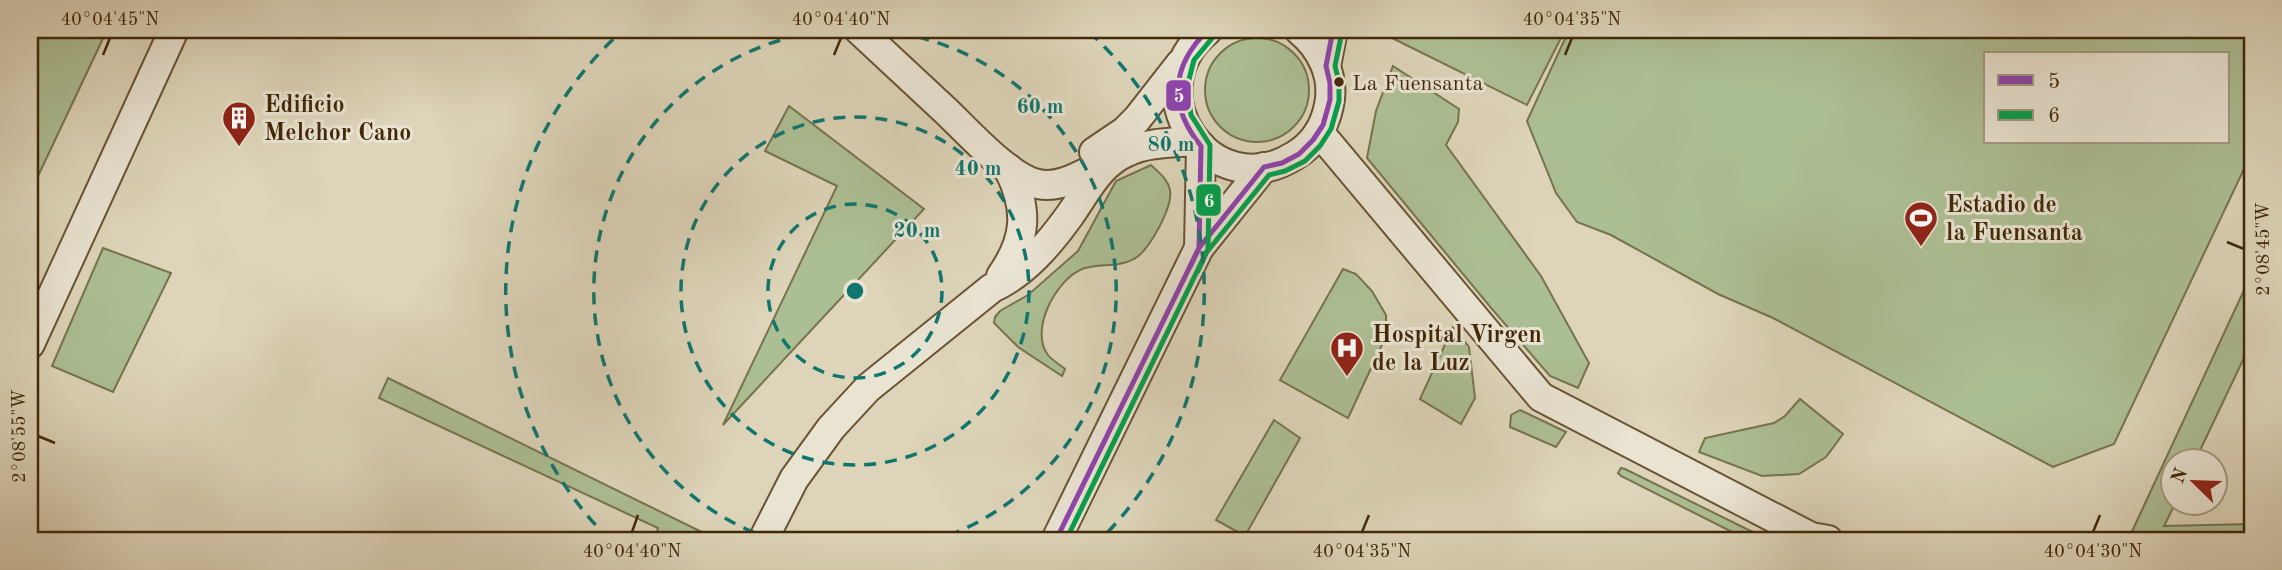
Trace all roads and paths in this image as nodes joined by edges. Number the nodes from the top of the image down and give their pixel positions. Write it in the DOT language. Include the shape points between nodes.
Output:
graph roads {
  1 [pos="174,30"];
  2 [pos="859,30"];
  3 [pos="1208,30"];
  4 [pos="1299,30"];
  5 [pos="1333,30"];
  6 [pos="1186,55"];
  7 [pos="1326,66"];
  8 [pos="1319,132"];
  9 [pos="1198,144"];
  10 [pos="1109,162"];
  11 [pos="1264,167"];
  12 [pos="1009,168"];
  13 [pos="1199,248"];
  14 [pos="992,288"];
  15 [pos="30,344"];
  16 [pos="763,540"];
  17 [pos="1056,540"];
  18 [pos="1828,540"];
  1 -- 15 [label="street"];
  2 -- 12 [label="street"];
  3 -- 6 [label="street"];
  4 -- 7 [label="street"];
  5 -- 7 [label="street"];
  6 -- 9 [label="street" via="1177,94 1184,124"];
  6 -- 12 [label="street" via="1137,120 1082,160 1044,171"];
  7 -- 8 [label="street" via="1330,100"];
  8 -- 11 [label="street" via="1291,159"];
  8 -- 18 [label="street" via="1541,397 1811,537"];
  9 -- 10 [label="street" via="1152,144"];
  9 -- 11 [label="street" via="1234,166"];
  9 -- 13 [label="street"];
  10 -- 12 [label="street" via="1077,178 1045,185 1025,180"];
  10 -- 14 [label="street" via="1052,239"];
  11 -- 13 [label="street"];
  12 -- 14 [label="street" via="1022,205 1021,239 1016,255"];
  13 -- 17 [label="street"];
  14 -- 16 [label="street" via="868,388 831,428 794,479"];
}
